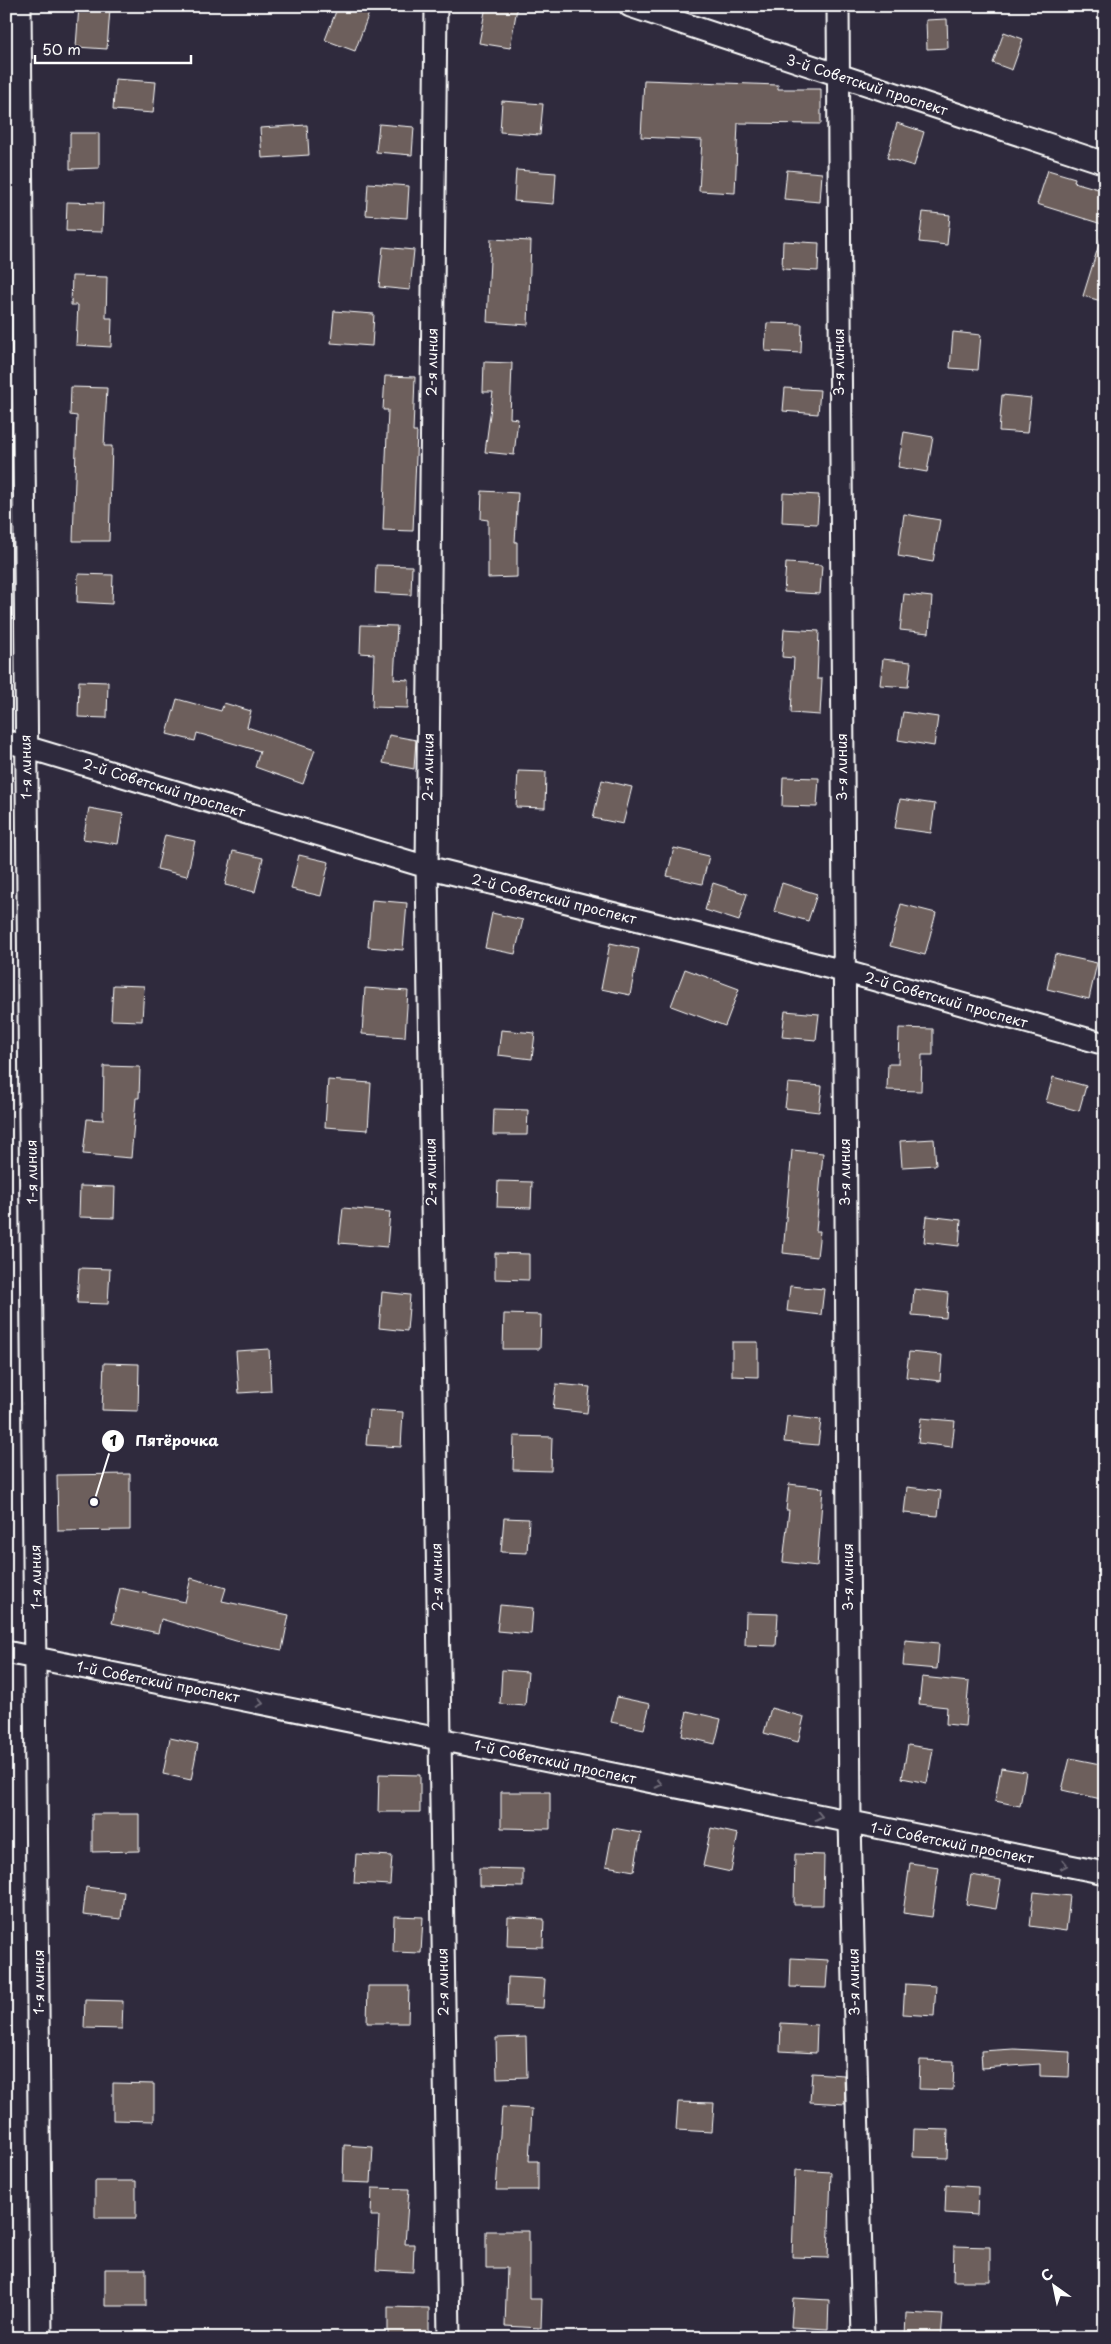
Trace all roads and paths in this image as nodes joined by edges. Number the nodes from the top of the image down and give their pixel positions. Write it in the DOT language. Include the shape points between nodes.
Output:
graph roads {
  1 [pos="20,6"];
  2 [pos="436,6"];
  3 [pos="630,6"];
  4 [pos="838,6"];
  5 [pos="837,75"];
  6 [pos="1105,163"];
  7 [pos="16,744"];
  8 [pos="427,867"];
  9 [pos="843,971"];
  10 [pos="1105,1044"];
  11 [pos="6,1652"];
  12 [pos="36,1658"];
  13 [pos="439,1739"];
  14 [pos="850,1822"];
  15 [pos="1105,1873"];
  16 [pos="41,2338"];
  17 [pos="449,2338"];
  18 [pos="863,2338"];
  1 -- 7 [label="street, 1-я линия"];
  2 -- 8 [label="street, 2-я линия"];
  3 -- 5 [label="street, 3-й Советский проспект"];
  4 -- 5 [label="street, 3-я линия"];
  5 -- 6 [label="street, 3-й Советский проспект"];
  5 -- 9 [label="street, 3-я линия"];
  7 -- 8 [label="street, 2-й Советский проспект"];
  7 -- 12 [label="street, 1-я линия"];
  8 -- 9 [label="street, 2-й Советский проспект"];
  8 -- 13 [label="street, 2-я линия"];
  9 -- 10 [label="street, 2-й Советский проспект"];
  9 -- 14 [label="street, 3-я линия"];
  11 -- 12 [label="street, 1-й Советский проспект"];
  12 -- 13 [label="street, 1-й Советский проспект, one-way"];
  12 -- 16 [label="street, 1-я линия"];
  13 -- 14 [label="street, 1-й Советский проспект, one-way"];
  13 -- 17 [label="street, 2-я линия"];
  14 -- 15 [label="street, 1-й Советский проспект, one-way"];
  14 -- 18 [label="street, 3-я линия"];
}
